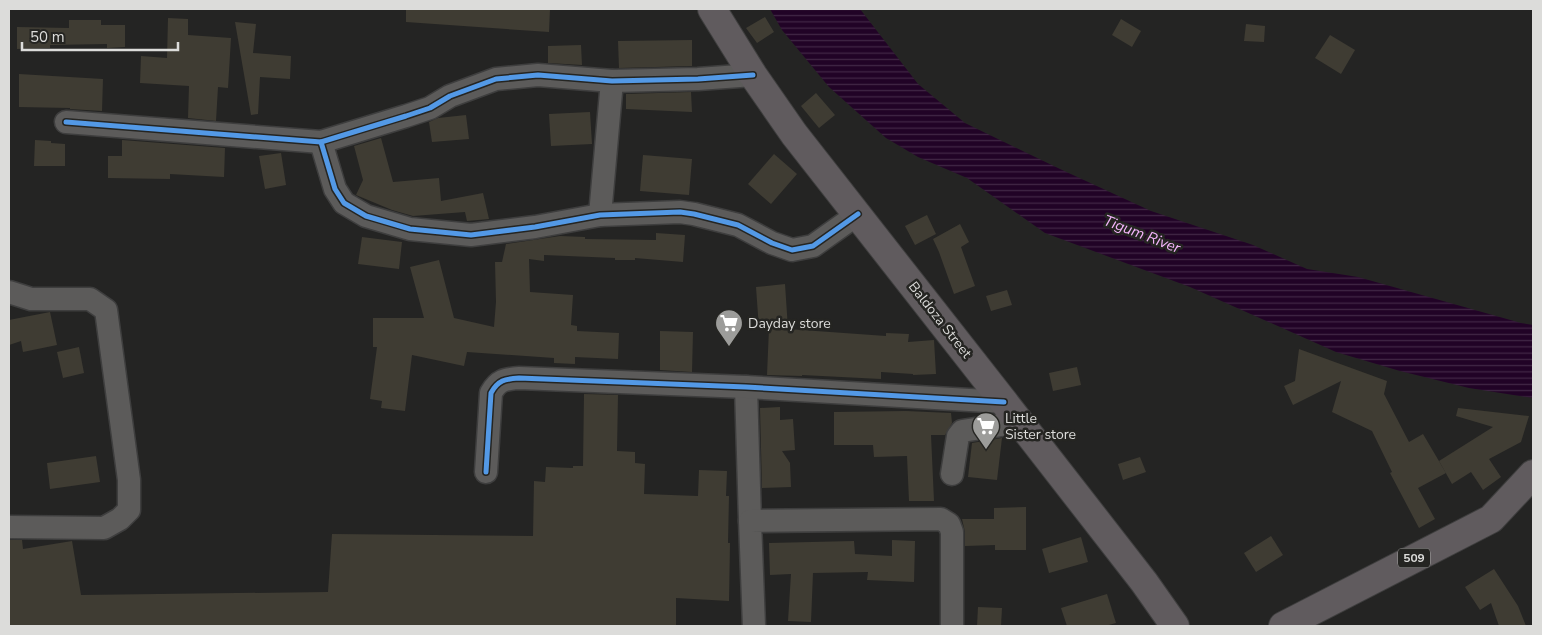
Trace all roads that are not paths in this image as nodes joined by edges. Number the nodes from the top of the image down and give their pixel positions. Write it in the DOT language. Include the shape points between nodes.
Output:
graph roads {
  1 [pos="712,9"];
  2 [pos="753,75"];
  3 [pos="612,81"];
  4 [pos="66,122"];
  5 [pos="321,142"];
  6 [pos="858,214"];
  7 [pos="600,215"];
  8 [pos="9,292"];
  9 [pos="746,387"];
  10 [pos="1012,412"];
  11 [pos="486,472"];
  12 [pos="952,474"];
  13 [pos="1533,474"];
  14 [pos="750,521"];
  15 [pos="9,527"];
  16 [pos="754,626"];
  17 [pos="952,626"];
  18 [pos="1175,626"];
  19 [pos="1283,626"];
  1 -- 2 [label="main road, Baldoza Street"];
  2 -- 3 [label="street"];
  2 -- 6 [label="main road, Baldoza Street" via="794,134"];
  3 -- 5 [label="street" via="538,76 496,79 450,96 430,108"];
  3 -- 7 [label="street"];
  4 -- 5 [label="street"];
  5 -- 7 [label="street" via="335,189 344,203 366,216 410,229 471,235"];
  6 -- 7 [label="street" via="814,246 792,250 738,225 694,214"];
  6 -- 10 [label="main road, Baldoza Street"];
  8 -- 15 [label="street" via="31,299 90,300 106,310 129,480 129,510 104,528"];
  9 -- 10 [label="street"];
  9 -- 11 [label="street" via="504,379 491,393"];
  9 -- 14 [label="street"];
  10 -- 12 [label="street" via="962,431 958,436"];
  10 -- 18 [label="main road, Baldoza Street"];
  13 -- 19 [label="main road, 509" via="1491,519"];
  14 -- 16 [label="street"];
  14 -- 17 [label="street" via="941,519 949,524 952,532"];
}
